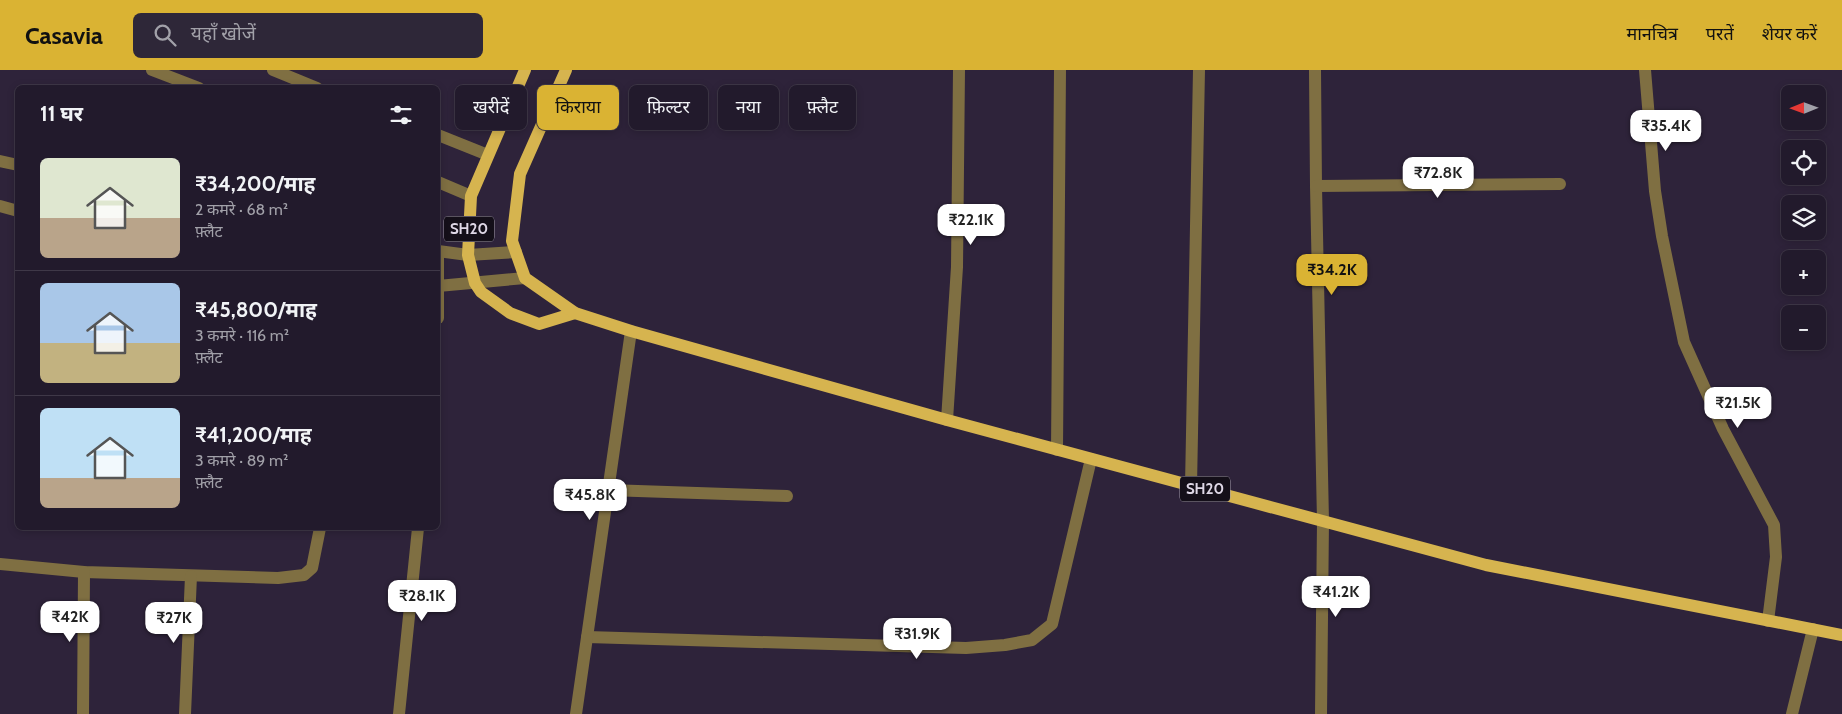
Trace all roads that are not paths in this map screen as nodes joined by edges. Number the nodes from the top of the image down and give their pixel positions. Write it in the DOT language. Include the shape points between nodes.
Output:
graph roads {
  1 [pos="152,70"];
  2 [pos="273,70"];
  3 [pos="525,70"];
  4 [pos="566,70"];
  5 [pos="960,70"];
  6 [pos="1060,70"];
  7 [pos="1199,70"];
  8 [pos="1315,70"];
  9 [pos="1645,70"];
  10 [pos="191,85"];
  11 [pos="310,85"];
  12 [pos="440,136"];
  13 [pos="488,155"];
  14 [pos="0,161"];
  15 [pos="15,164"];
  16 [pos="440,183"];
  17 [pos="1560,184"];
  18 [pos="1316,186"];
  19 [pos="471,196"];
  20 [pos="0,206"];
  21 [pos="15,210"];
  22 [pos="440,251"];
  23 [pos="516,252"];
  24 [pos="468,255"];
  25 [pos="525,278"];
  26 [pos="475,283"];
  27 [pos="440,286"];
  28 [pos="575,313"];
  29 [pos="630,331"];
  30 [pos="948,420"];
  31 [pos="1058,450"];
  32 [pos="1092,459"];
  33 [pos="1192,486"];
  34 [pos="608,490"];
  35 [pos="787,496"];
  36 [pos="1323,521"];
  37 [pos="320,530"];
  38 [pos="418,530"];
  39 [pos="0,564"];
  40 [pos="84,572"];
  41 [pos="190,576"];
  42 [pos="1768,621"];
  43 [pos="1813,629"];
  44 [pos="1842,635"];
  45 [pos="587,637"];
  46 [pos="83,714"];
  47 [pos="185,714"];
  48 [pos="398,714"];
  49 [pos="576,714"];
  50 [pos="1322,714"];
  51 [pos="1792,714"];
  1 -- 10 [label="street"];
  2 -- 11 [label="street"];
  3 -- 13 [label="main road, SH20"];
  4 -- 23 [label="main road, SH20" via="520,174 512,241"];
  5 -- 30 [label="street" via="957,267"];
  6 -- 31 [label="street"];
  7 -- 33 [label="street"];
  8 -- 18 [label="street"];
  9 -- 42 [label="street" via="1655,191 1684,342 1723,429 1774,525 1776,557"];
  12 -- 13 [label="street"];
  13 -- 19 [label="main road, SH20"];
  14 -- 15 [label="street"];
  16 -- 19 [label="street"];
  17 -- 18 [label="street"];
  18 -- 36 [label="street"];
  19 -- 24 [label="main road, SH20"];
  20 -- 21 [label="street"];
  22 -- 24 [label="street"];
  23 -- 24 [label="street"];
  23 -- 25 [label="main road, SH20"];
  24 -- 26 [label="main road, SH20"];
  25 -- 26 [label="street"];
  25 -- 28 [label="main road, SH20"];
  26 -- 27 [label="street"];
  26 -- 28 [label="main road" via="481,292 510,312 539,324"];
  28 -- 29 [label="main road, SH20"];
  29 -- 30 [label="main road, SH20"];
  29 -- 34 [label="street"];
  30 -- 31 [label="main road, SH20"];
  31 -- 32 [label="main road, SH20"];
  32 -- 33 [label="main road, SH20"];
  32 -- 45 [label="street" via="1052,624 1032,640 966,648"];
  33 -- 36 [label="main road, SH20"];
  34 -- 35 [label="street"];
  34 -- 45 [label="street"];
  36 -- 42 [label="main road, SH20" via="1486,565"];
  36 -- 50 [label="street"];
  37 -- 41 [label="street" via="312,568 304,575 278,578"];
  38 -- 48 [label="street"];
  39 -- 40 [label="street"];
  40 -- 41 [label="street"];
  40 -- 46 [label="street"];
  41 -- 47 [label="street"];
  42 -- 43 [label="main road, SH20"];
  43 -- 44 [label="main road, SH20"];
  43 -- 51 [label="street"];
  45 -- 49 [label="street"];
}
